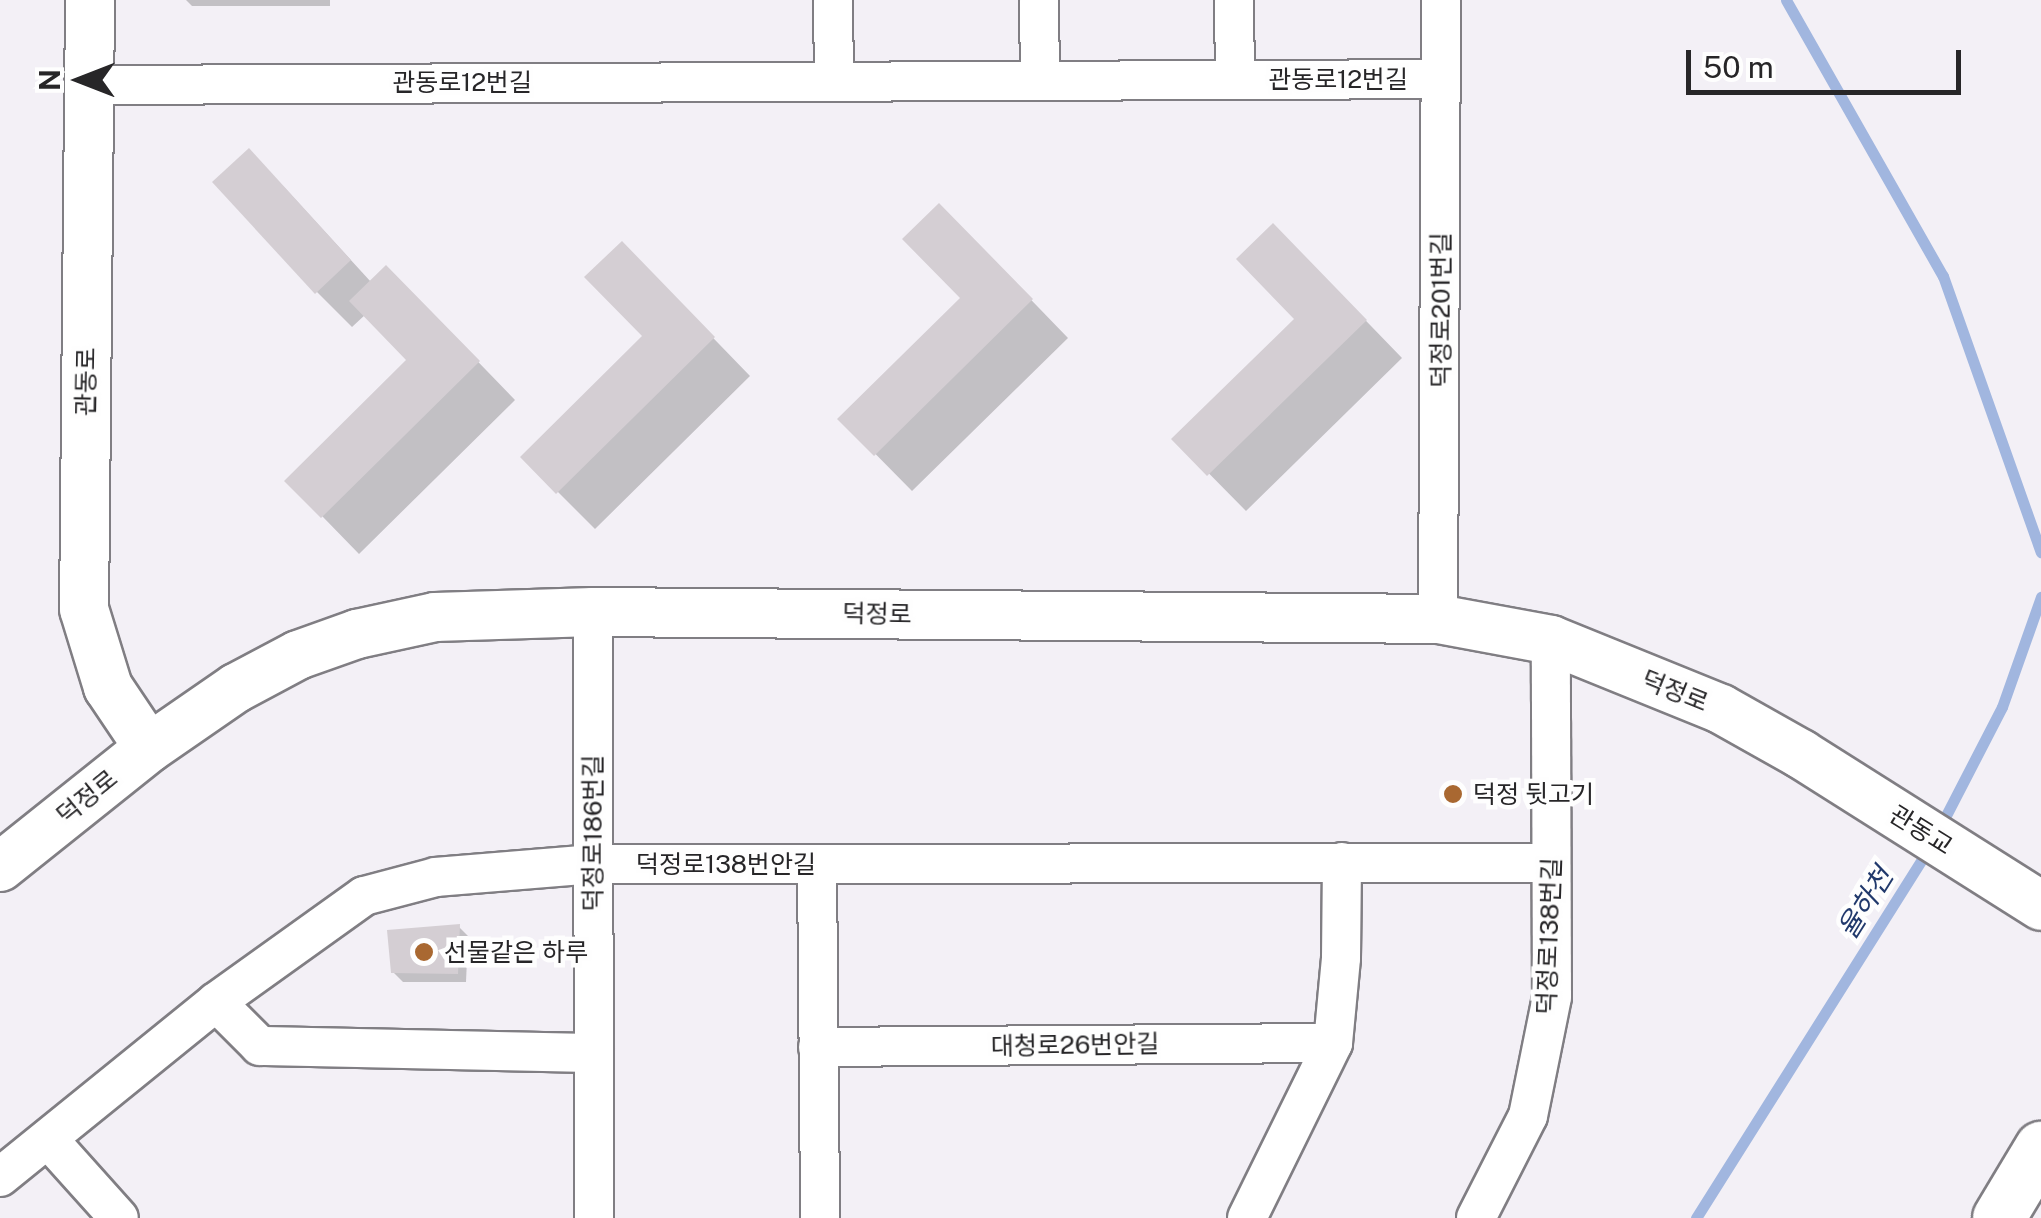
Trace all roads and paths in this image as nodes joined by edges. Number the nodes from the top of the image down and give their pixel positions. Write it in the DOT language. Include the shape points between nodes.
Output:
graph roads {
  1 [pos="90,0"];
  2 [pos="833,0"];
  3 [pos="1039,0"];
  4 [pos="1234,0"];
  5 [pos="1440,0"];
  6 [pos="834,79"];
  7 [pos="1441,79"];
  8 [pos="1234,80"];
  9 [pos="1040,81"];
  10 [pos="90,85"];
  11 [pos="593,612"];
  12 [pos="1438,620"];
  13 [pos="1551,640"];
  14 [pos="149,748"];
  15 [pos="1801,754"];
  16 [pos="1342,862"];
  17 [pos="1551,863"];
  18 [pos="593,864"];
  19 [pos="817,864"];
  20 [pos="0,866"];
  21 [pos="2041,906"];
  22 [pos="216,1002"];
  23 [pos="1332,1043"];
  24 [pos="818,1047"];
  25 [pos="594,1053"];
  26 [pos="48,1139"];
  27 [pos="2041,1148"];
  28 [pos="0,1177"];
  29 [pos="119,1218"];
  30 [pos="594,1218"];
  31 [pos="820,1218"];
  32 [pos="1247,1218"];
  33 [pos="1476,1218"];
  34 [pos="1999,1218"];
  1 -- 10 [label="street, 관동로"];
  2 -- 6 [label="street"];
  3 -- 9 [label="street"];
  4 -- 8 [label="street, 관동로12번길"];
  5 -- 7 [label="street, 덕정로201번길"];
  6 -- 9 [label="street, 관동로12번길"];
  6 -- 10 [label="street, 관동로12번길"];
  7 -- 8 [label="street, 관동로12번길"];
  7 -- 12 [label="street, 덕정로201번길"];
  8 -- 9 [label="street, 관동로12번길"];
  10 -- 14 [label="street, 관동로" via="84,609 108,688"];
  11 -- 12 [label="street, 덕정로"];
  11 -- 14 [label="street, 덕정로" via="435,618 357,634 236,688"];
  11 -- 18 [label="street, 덕정로186번길"];
  12 -- 13 [label="street, 덕정로"];
  13 -- 15 [label="street, 덕정로" via="1721,709"];
  13 -- 17 [label="street, 덕정로138번길"];
  14 -- 20 [label="street, 덕정로"];
  15 -- 21 [label="street, 관동교"];
  16 -- 17 [label="street, 덕정로138번안길"];
  16 -- 19 [label="street, 덕정로138번안길"];
  16 -- 23 [label="street"];
  17 -- 33 [label="street, 덕정로138번길" via="1552,997 1528,1116"];
  18 -- 19 [label="street, 덕정로138번안길"];
  18 -- 22 [label="street, 덕정로138번안길" via="436,876 364,896"];
  18 -- 25 [label="street, 덕정로186번길"];
  19 -- 24 [label="street"];
  22 -- 25 [label="street" via="260,1046"];
  22 -- 26 [label="street, 덕정로138번안길"];
  23 -- 24 [label="street, 대청로26번안길"];
  23 -- 32 [label="street"];
  24 -- 31 [label="street"];
  25 -- 30 [label="street, 덕정로186번길"];
  26 -- 28 [label="street, 덕정로138번안길"];
  26 -- 29 [label="street"];
  27 -- 34 [label="main road"];
}
